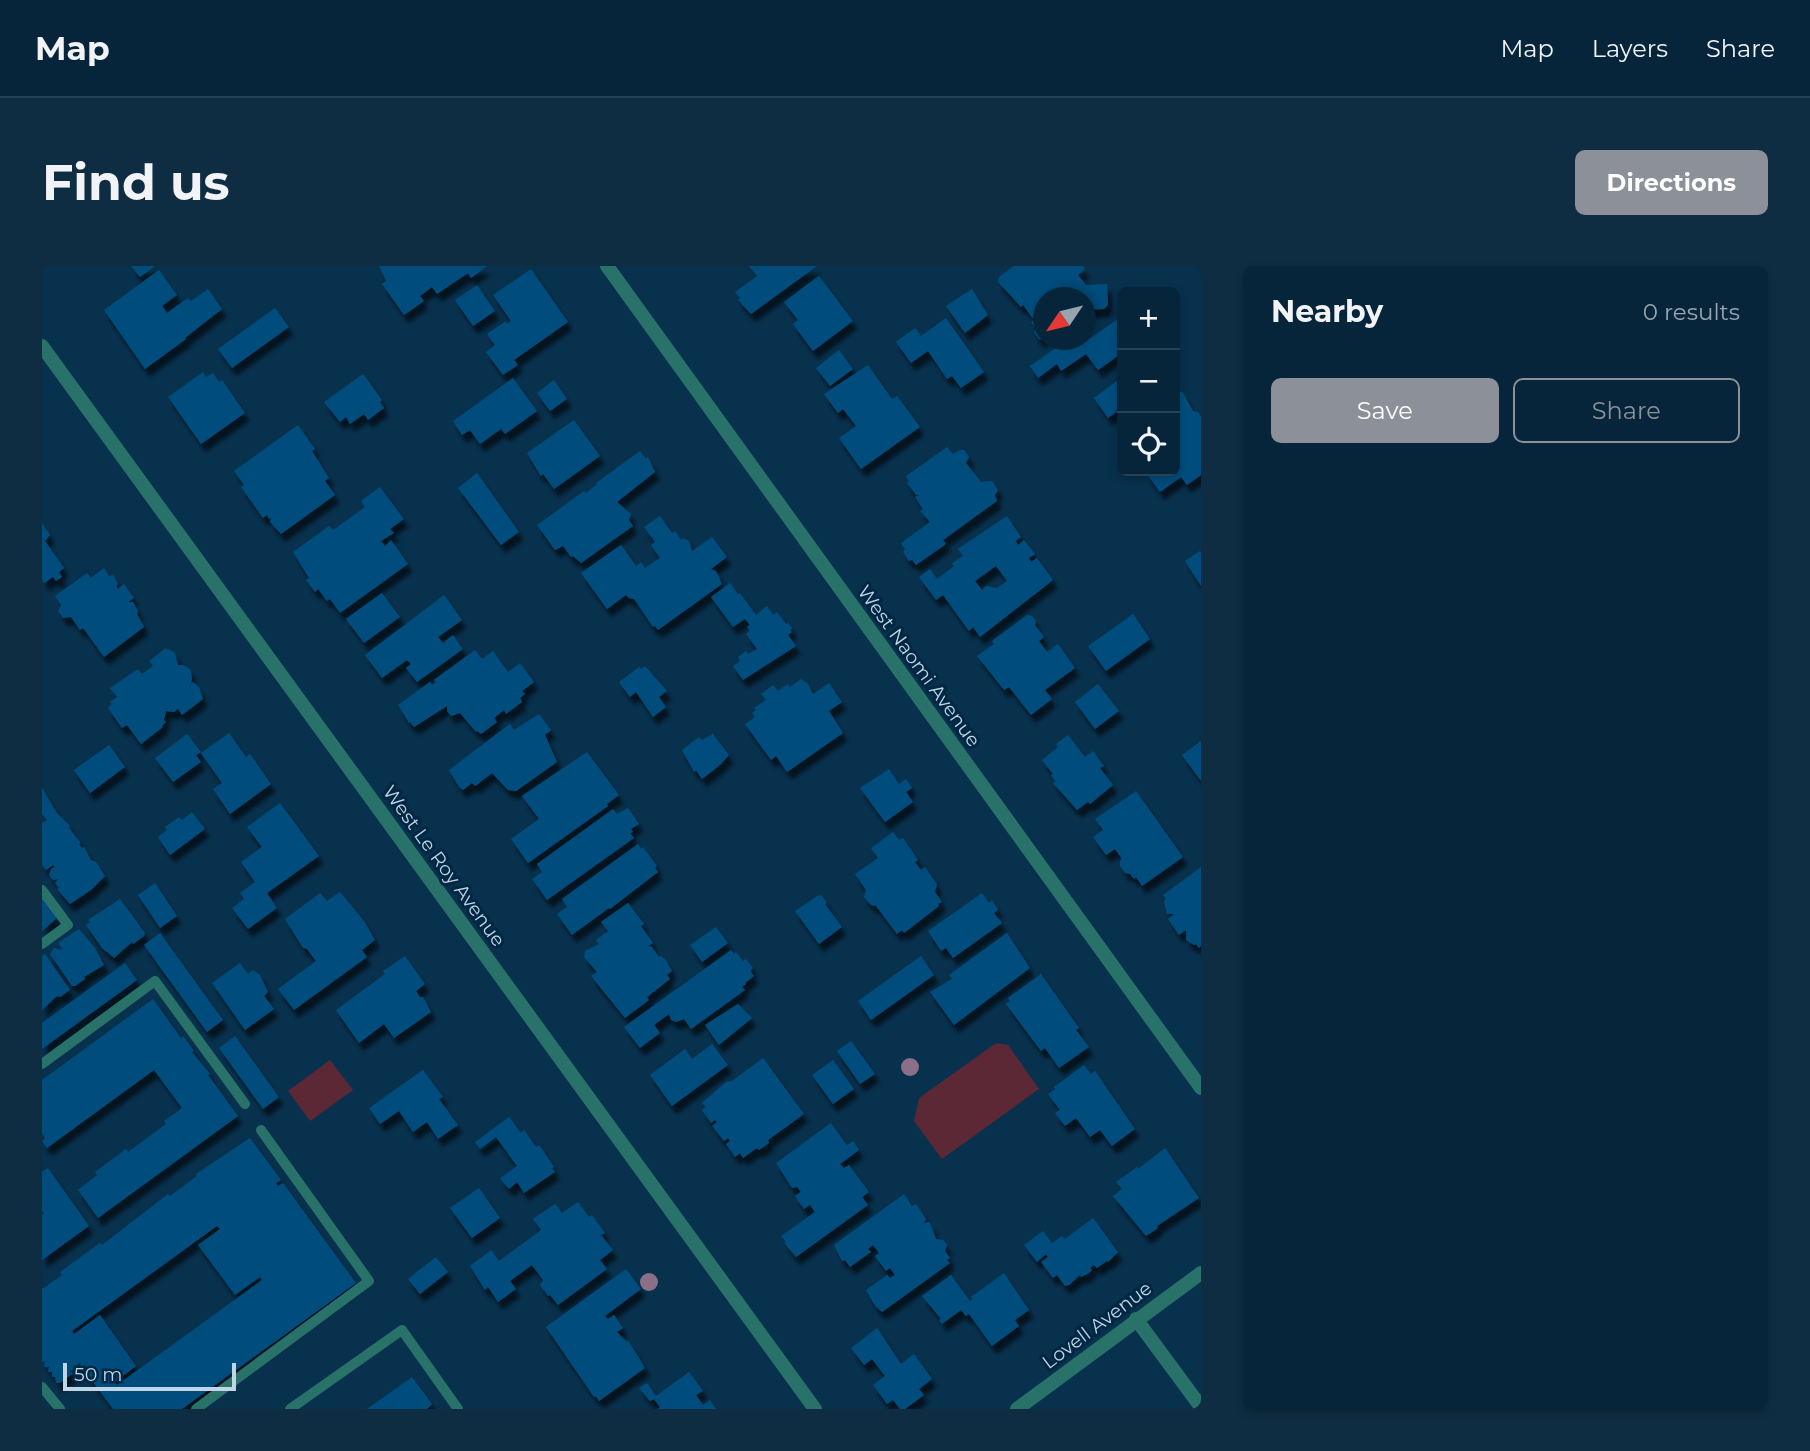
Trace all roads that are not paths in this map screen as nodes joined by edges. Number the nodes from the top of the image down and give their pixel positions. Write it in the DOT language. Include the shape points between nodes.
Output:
graph roads {
  1 [pos="607,266"];
  2 [pos="42,346"];
  3 [pos="42,890"];
  4 [pos="42,944"];
  5 [pos="42,1064"];
  6 [pos="1201,1088"];
  7 [pos="245,1104"];
  8 [pos="261,1130"];
  9 [pos="1201,1273"];
  10 [pos="1136,1319"];
  11 [pos="42,1387"];
  12 [pos="1201,1407"];
  13 [pos="60,1409"];
  14 [pos="196,1409"];
  15 [pos="290,1409"];
  16 [pos="458,1409"];
  17 [pos="816,1409"];
  18 [pos="1017,1409"];
  1 -- 6 [label="street, West Naomi Avenue"];
  2 -- 17 [label="street, West Le Roy Avenue"];
  3 -- 4 [label="lane" via="68,925"];
  5 -- 7 [label="lane" via="155,981"];
  8 -- 14 [label="lane" via="369,1281"];
  9 -- 10 [label="street, Lovell Avenue"];
  10 -- 12 [label="street"];
  10 -- 18 [label="street, Lovell Avenue"];
  11 -- 13 [label="lane"];
  15 -- 16 [label="lane" via="402,1330"];
}
